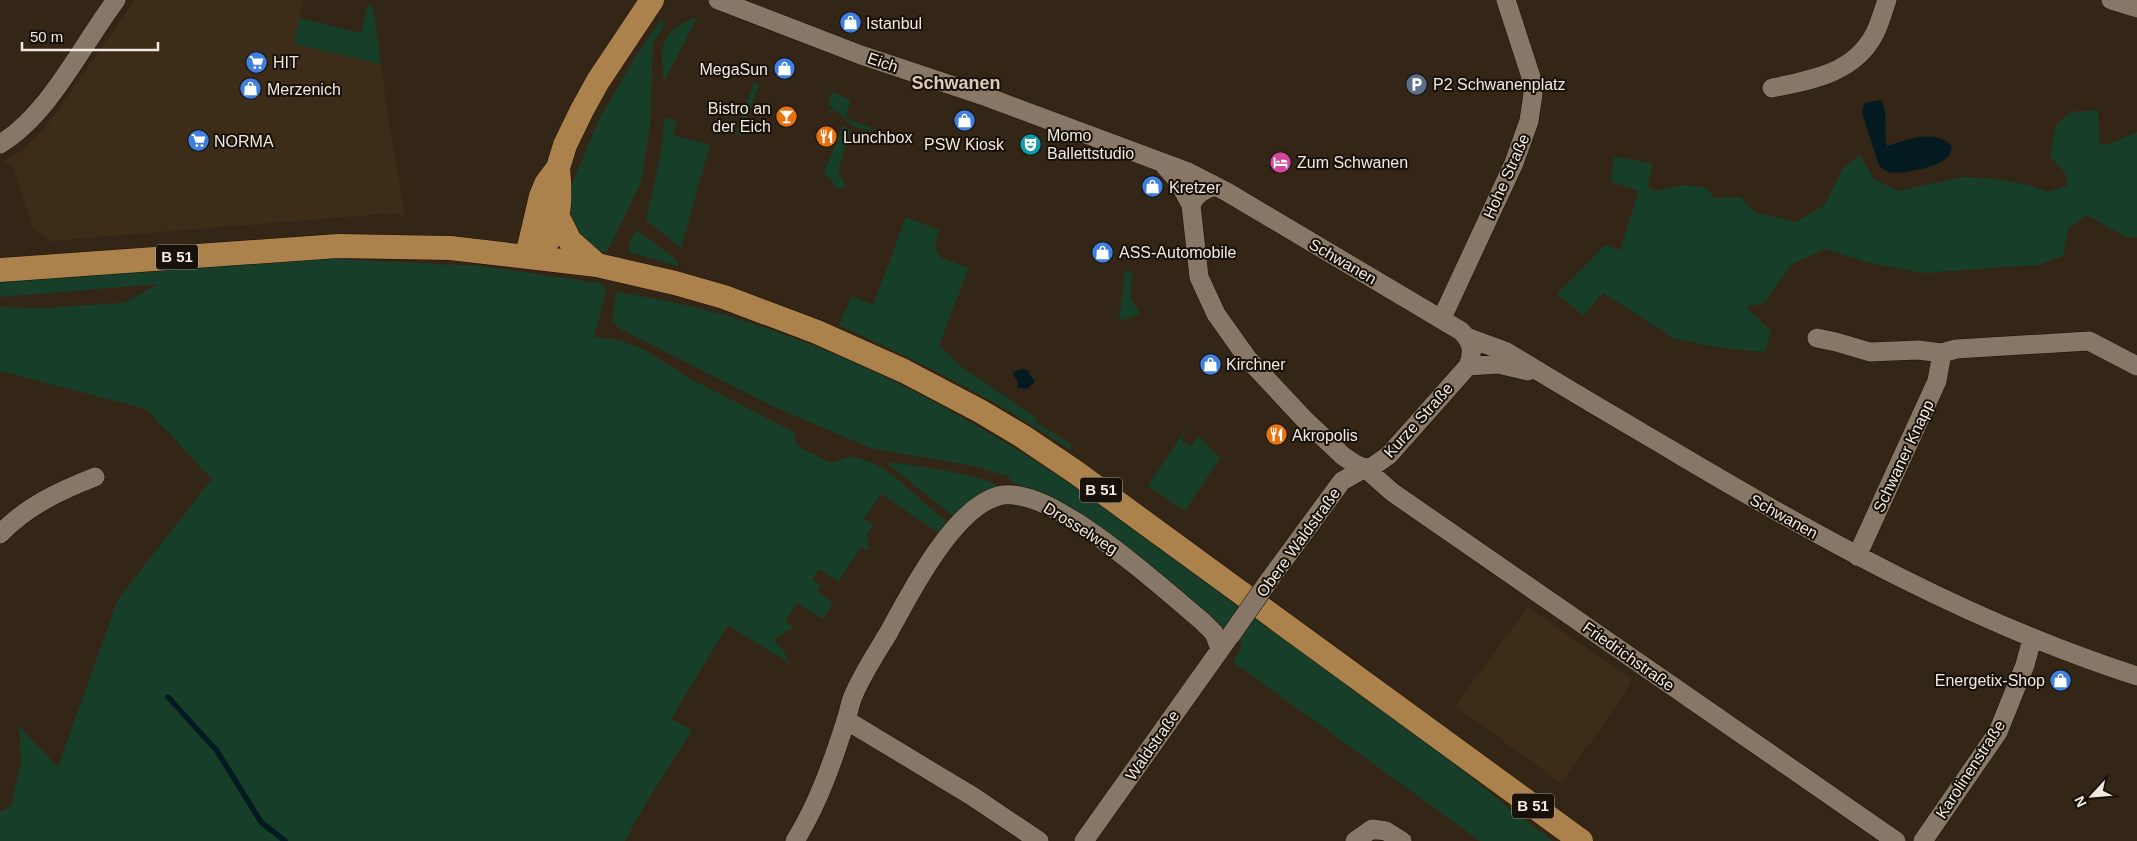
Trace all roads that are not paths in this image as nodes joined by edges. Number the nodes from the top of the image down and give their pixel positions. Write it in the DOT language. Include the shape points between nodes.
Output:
graph roads {
  1 [pos="116,0"];
  2 [pos="652,0"];
  3 [pos="718,0"];
  4 [pos="1506,0"];
  5 [pos="1887,0"];
  6 [pos="2111,0"];
  7 [pos="2137,8"];
  8 [pos="1772,88"];
  9 [pos="0,144"];
  10 [pos="1161,162"];
  11 [pos="558,168"];
  12 [pos="1215,186"];
  13 [pos="1190,205"];
  14 [pos="558,217"];
  15 [pos="534,256"];
  16 [pos="602,266"];
  17 [pos="0,270"];
  18 [pos="1442,318"];
  19 [pos="1469,338"];
  20 [pos="1817,338"];
  21 [pos="1942,353"];
  22 [pos="1468,366"];
  23 [pos="2137,366"];
  24 [pos="1544,375"];
  25 [pos="1365,468"];
  26 [pos="95,477"];
  27 [pos="0,534"];
  28 [pos="1857,556"];
  29 [pos="2032,638"];
  30 [pos="1225,642"];
  31 [pos="2137,676"];
  32 [pos="846,720"];
  33 [pos="795,841"];
  34 [pos="1039,841"];
  35 [pos="1084,841"];
  36 [pos="1356,841"];
  37 [pos="1402,841"];
  38 [pos="1581,841"];
  39 [pos="1896,841"];
  40 [pos="1923,841"];
  1 -- 9 [label="street" via="45,102 22,128"];
  2 -- 11 [label="main road" via="598,81 565,145"];
  3 -- 10 [label="street, Eich" via="861,55 987,97"];
  4 -- 18 [label="street, Hohe Straße" via="1531,77 1533,94 1529,121 1514,163"];
  5 -- 8 [label="street" via="1874,35 1850,62 1820,78"];
  6 -- 7 [label="street"];
  10 -- 12 [label="street, Eich"];
  10 -- 13 [label="street, Eich" via="1179,182"];
  11 -- 14 [label="main road"];
  11 -- 15 [label="main road" via="541,196"];
  12 -- 13 [label="street" via="1195,196"];
  12 -- 18 [label="street, Schwanen"];
  13 -- 25 [label="street" via="1199,277 1216,314 1248,359 1305,420 1343,456"];
  14 -- 15 [label="main road"];
  14 -- 16 [label="main road" via="570,241"];
  15 -- 16 [label="main road, B 51"];
  15 -- 17 [label="main road, B 51" via="450,248 338,246"];
  16 -- 38 [label="main road, B 51" via="724,297 817,332 904,370 1022,436"];
  18 -- 19 [label="street, Schwanen"];
  19 -- 22 [label="street" via="1472,357"];
  19 -- 24 [label="street, Schwanen" via="1507,352"];
  20 -- 21 [label="street" via="1870,352 1918,350"];
  21 -- 23 [label="street" via="1956,349 2089,342"];
  21 -- 28 [label="street, Schwaner Knapp" via="1937,381"];
  22 -- 24 [label="street, Schwanen" via="1498,364"];
  22 -- 25 [label="street, Kurze Straße" via="1389,455"];
  24 -- 28 [label="street, Schwanen" via="1734,488"];
  25 -- 30 [label="street, Obere Waldstraße, bridge" via="1342,481"];
  25 -- 39 [label="street, Friedrichstraße" via="1392,492"];
  26 -- 27 [label="street" via="31,506"];
  28 -- 29 [label="street, Schwanen" via="1950,603"];
  29 -- 31 [label="street, Schwanen"];
  29 -- 40 [label="street, Karolinenstraße" via="2025,665 1998,732"];
  30 -- 32 [label="street, Drosselweg" via="1109,543 1058,510 1025,497 997,496 976,509 933,556 854,695"];
  30 -- 35 [label="street, Waldstraße"];
  32 -- 33 [label="street, Drosselweg" via="806,823"];
  32 -- 34 [label="street" via="972,796"];
  36 -- 37 [label="street" via="1372,829 1386,831"];
}
